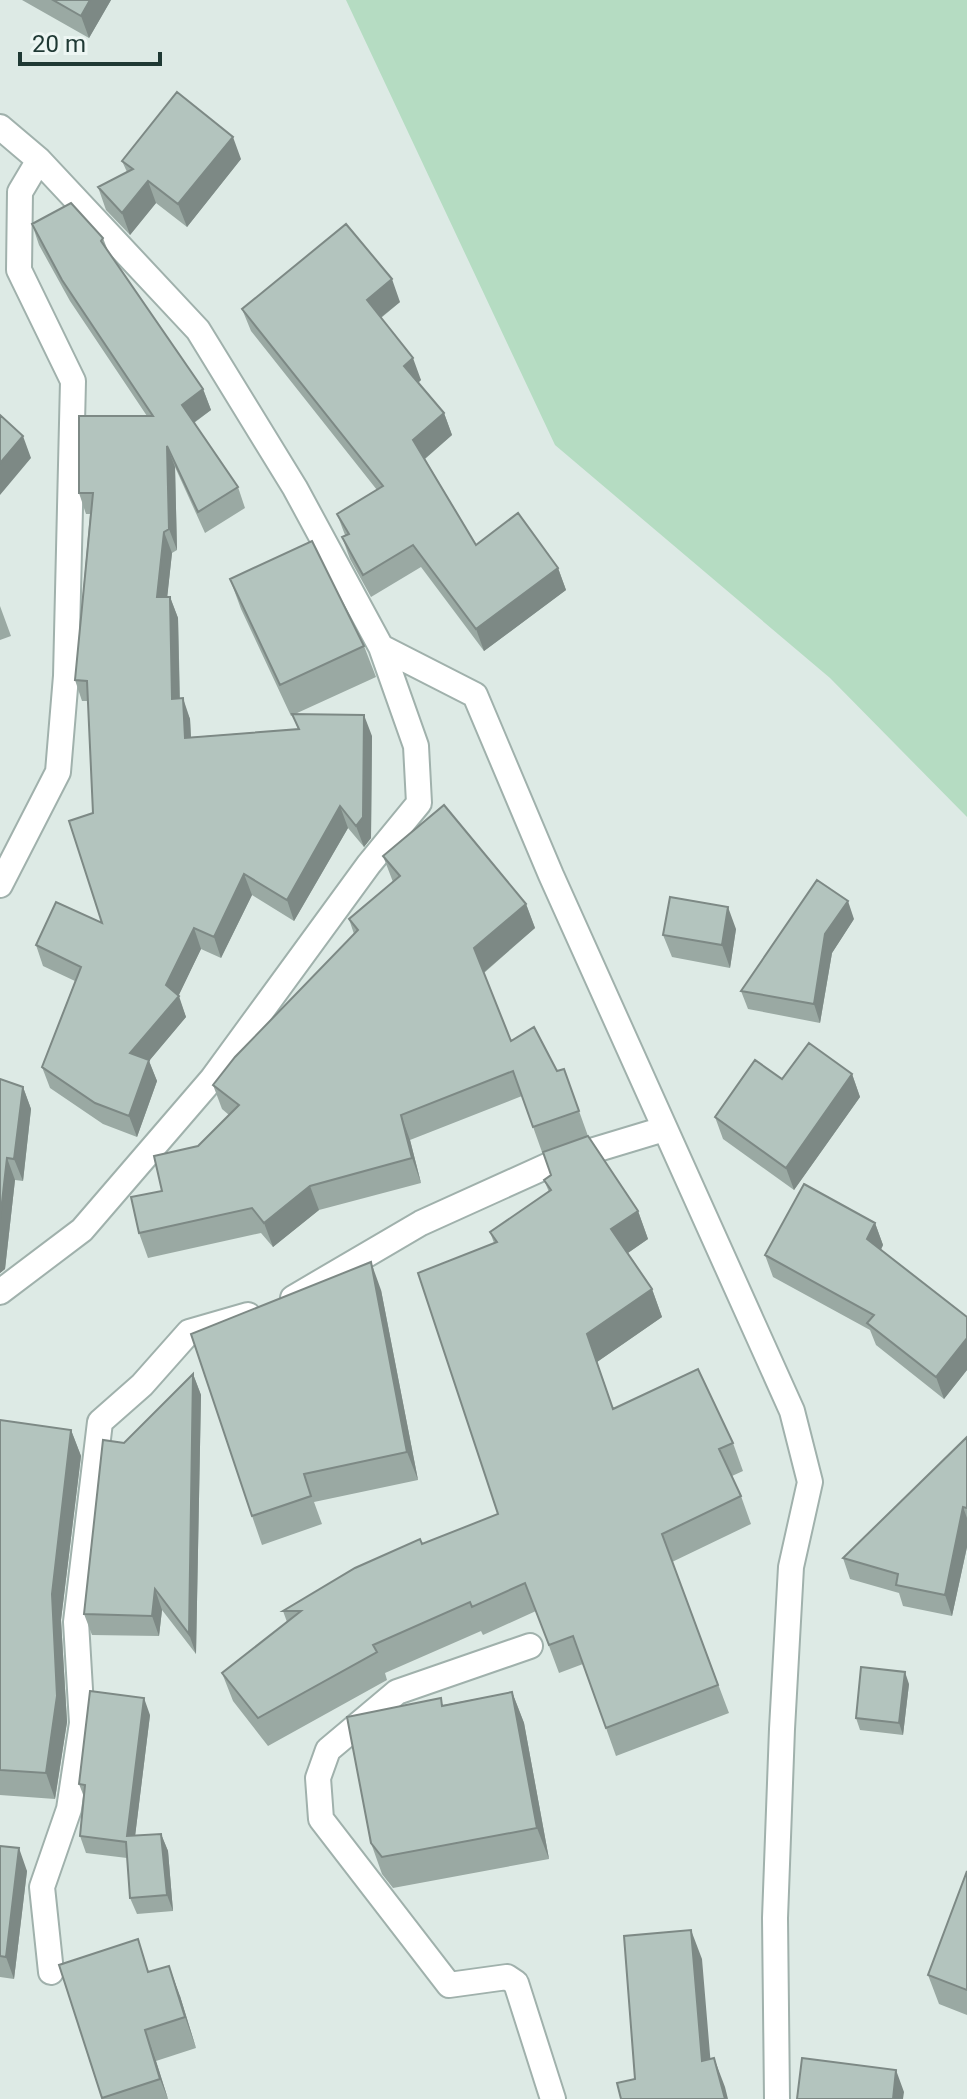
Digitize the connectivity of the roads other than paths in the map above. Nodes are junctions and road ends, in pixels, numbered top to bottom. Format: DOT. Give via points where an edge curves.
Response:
graph roads {
  1 [pos="0,127"];
  2 [pos="39,160"];
  3 [pos="381,647"];
  4 [pos="0,885"];
  5 [pos="664,1129"];
  6 [pos="0,1292"];
  7 [pos="530,1646"];
  8 [pos="51,1972"];
  9 [pos="553,2099"];
  10 [pos="777,2099"];
  1 -- 2 [label="street"];
  2 -- 3 [label="street" via="198,330 295,488"];
  2 -- 4 [label="street" via="20,192 19,270 73,381 66,676 58,772"];
  3 -- 5 [label="street" via="475,695"];
  3 -- 6 [label="street" via="416,746 419,803 202,1091 82,1230"];
  5 -- 8 [label="street" via="558,1161 421,1223 280,1305 189,1332 100,1422 76,1622 82,1723 69,1809 42,1887"];
  5 -- 10 [label="street" via="792,1411 810,1482 791,1567 782,1729 775,1918"];
  7 -- 9 [label="street" via="397,1692 328,1750 318,1778 321,1819 449,1985 507,1977 516,1983"];
}
